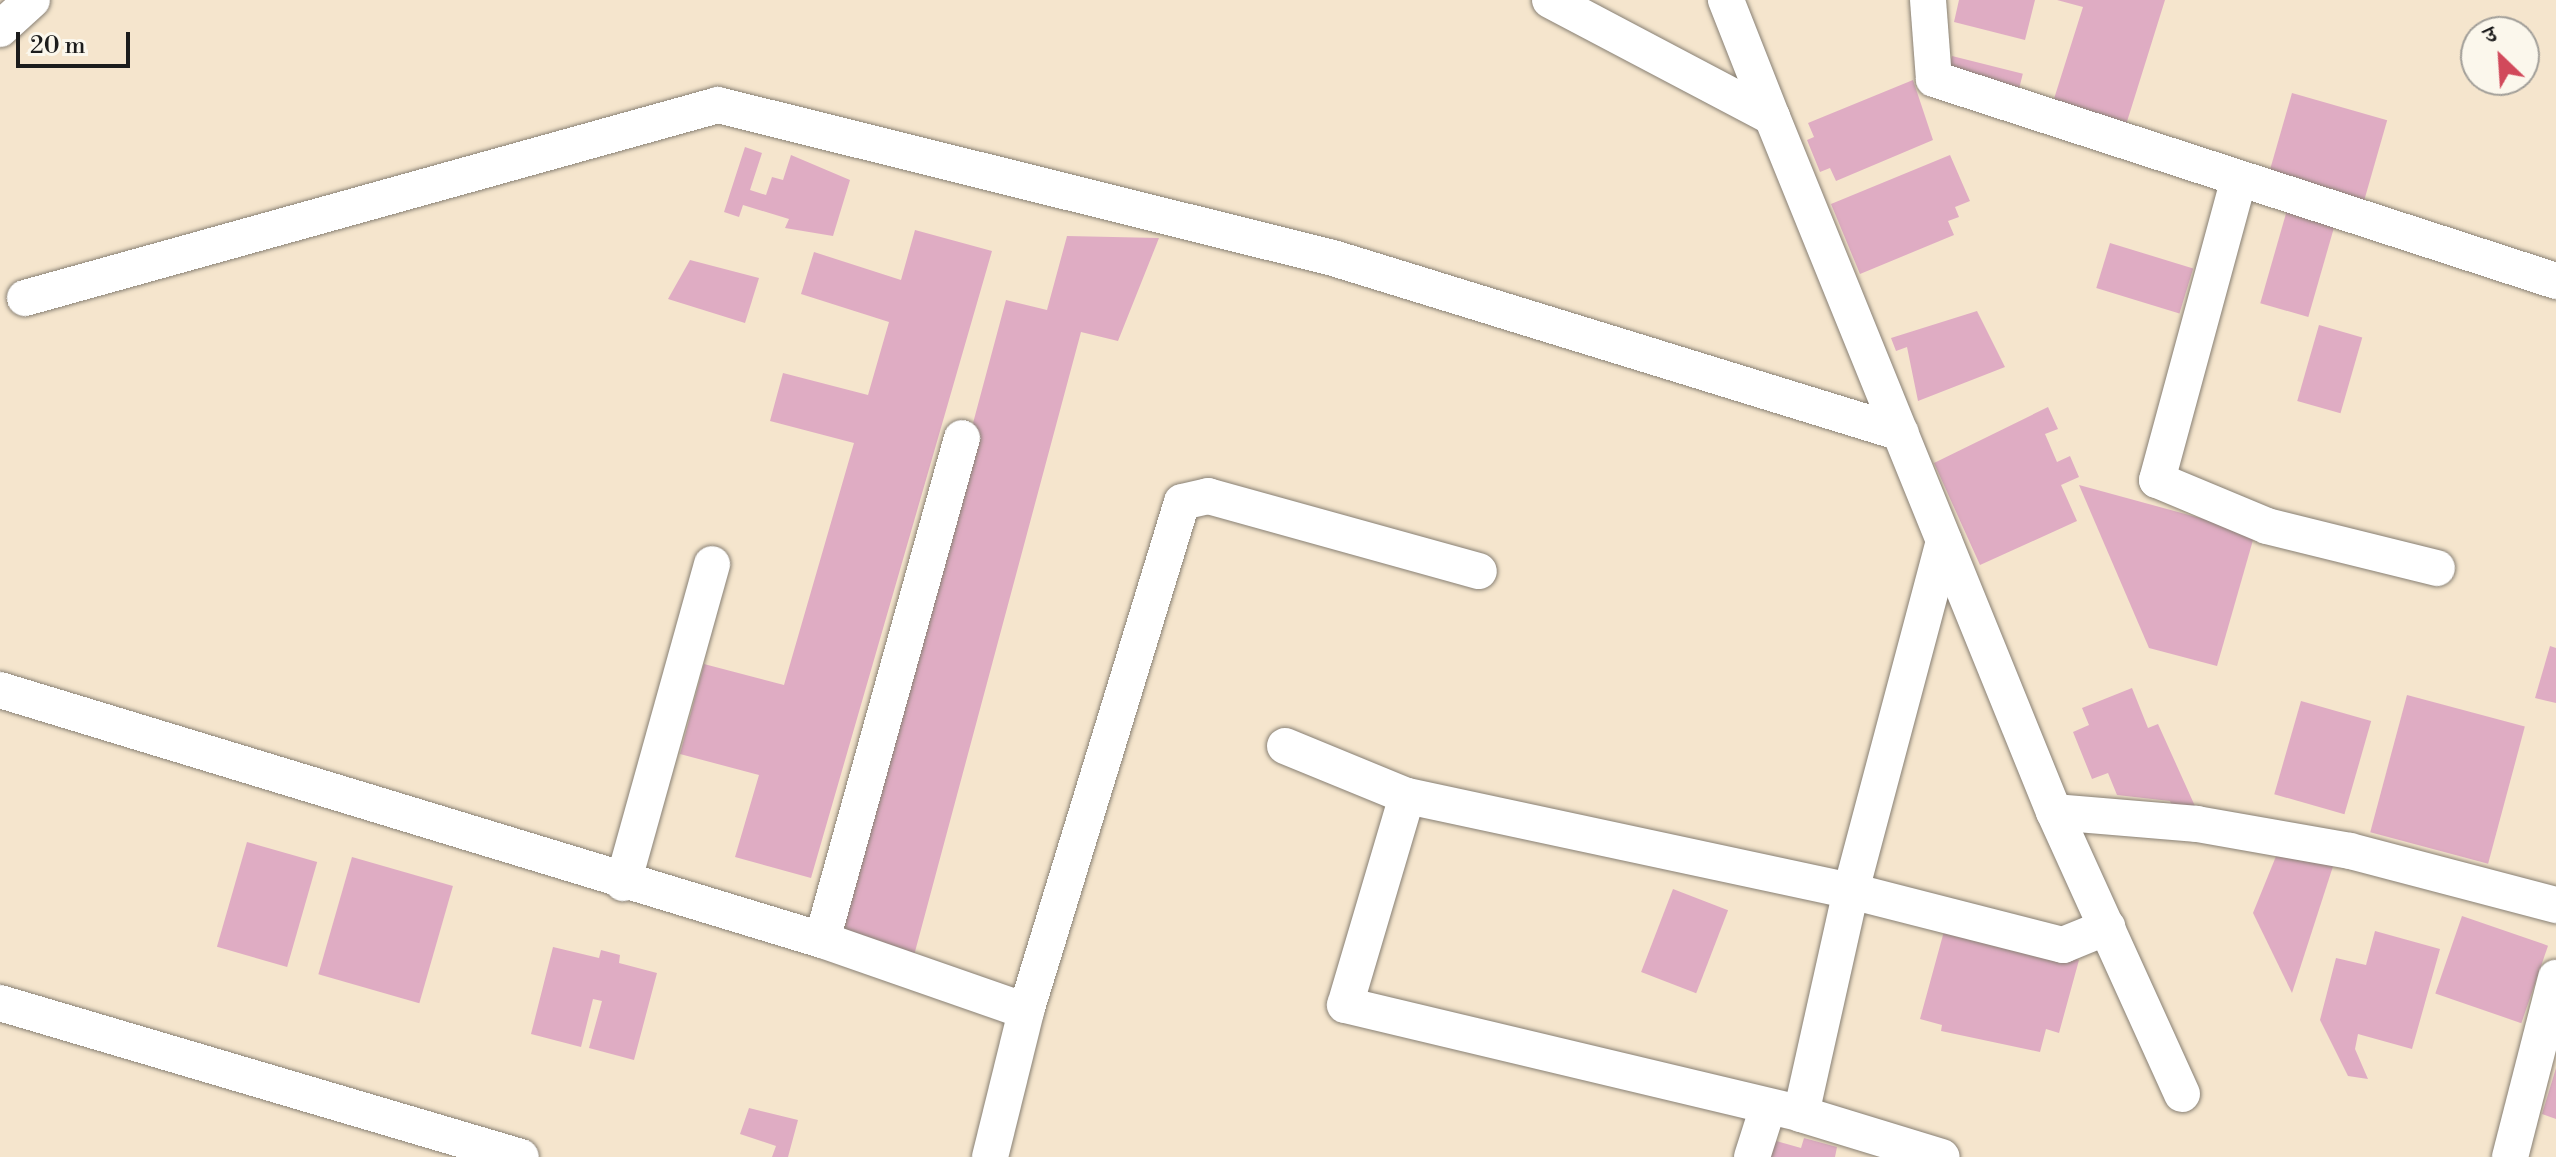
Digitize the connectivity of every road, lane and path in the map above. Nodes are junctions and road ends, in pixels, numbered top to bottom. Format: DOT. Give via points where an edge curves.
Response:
graph roads {
  1 [pos="32,0"];
  2 [pos="1550,0"];
  3 [pos="1726,0"];
  4 [pos="1928,0"];
  5 [pos="0,29"];
  6 [pos="1772,117"];
  7 [pos="2238,182"];
  8 [pos="2556,281"];
  9 [pos="25,298"];
  10 [pos="1901,433"];
  11 [pos="962,438"];
  12 [pos="1944,541"];
  13 [pos="712,564"];
  14 [pos="2437,568"];
  15 [pos="1479,571"];
  16 [pos="0,690"];
  17 [pos="1285,746"];
  18 [pos="1407,796"];
  19 [pos="2054,812"];
  20 [pos="623,883"];
  21 [pos="1851,891"];
  22 [pos="2556,905"];
  23 [pos="2107,927"];
  24 [pos="822,940"];
  25 [pos="2556,978"];
  26 [pos="0,1003"];
  27 [pos="1026,1011"];
  28 [pos="2182,1094"];
  29 [pos="1784,1110"];
  30 [pos="521,1157"];
  31 [pos="990,1157"];
  32 [pos="1752,1157"];
  33 [pos="1942,1157"];
  34 [pos="2510,1157"];
  1 -- 5 [label="street"];
  2 -- 6 [label="street"];
  3 -- 6 [label="street"];
  4 -- 7 [label="street" via="1934,79"];
  6 -- 10 [label="street"];
  7 -- 8 [label="street" via="2380,220"];
  7 -- 14 [label="street" via="2157,480 2267,526"];
  9 -- 10 [label="street" via="718,105 1333,258"];
  10 -- 12 [label="street"];
  11 -- 24 [label="street"];
  12 -- 19 [label="street"];
  12 -- 21 [label="street"];
  13 -- 20 [label="street"];
  15 -- 27 [label="street" via="1208,496 1182,502"];
  16 -- 20 [label="street"];
  17 -- 18 [label="street"];
  18 -- 21 [label="street"];
  18 -- 29 [label="street" via="1345,1005"];
  19 -- 22 [label="street" via="2197,824 2350,851"];
  19 -- 23 [label="street"];
  20 -- 24 [label="street"];
  21 -- 23 [label="street" via="2063,945"];
  21 -- 29 [label="street"];
  23 -- 28 [label="street"];
  24 -- 27 [label="street"];
  25 -- 34 [label="street"];
  26 -- 30 [label="street"];
  27 -- 31 [label="street"];
  29 -- 32 [label="street"];
  29 -- 33 [label="street"];
}
